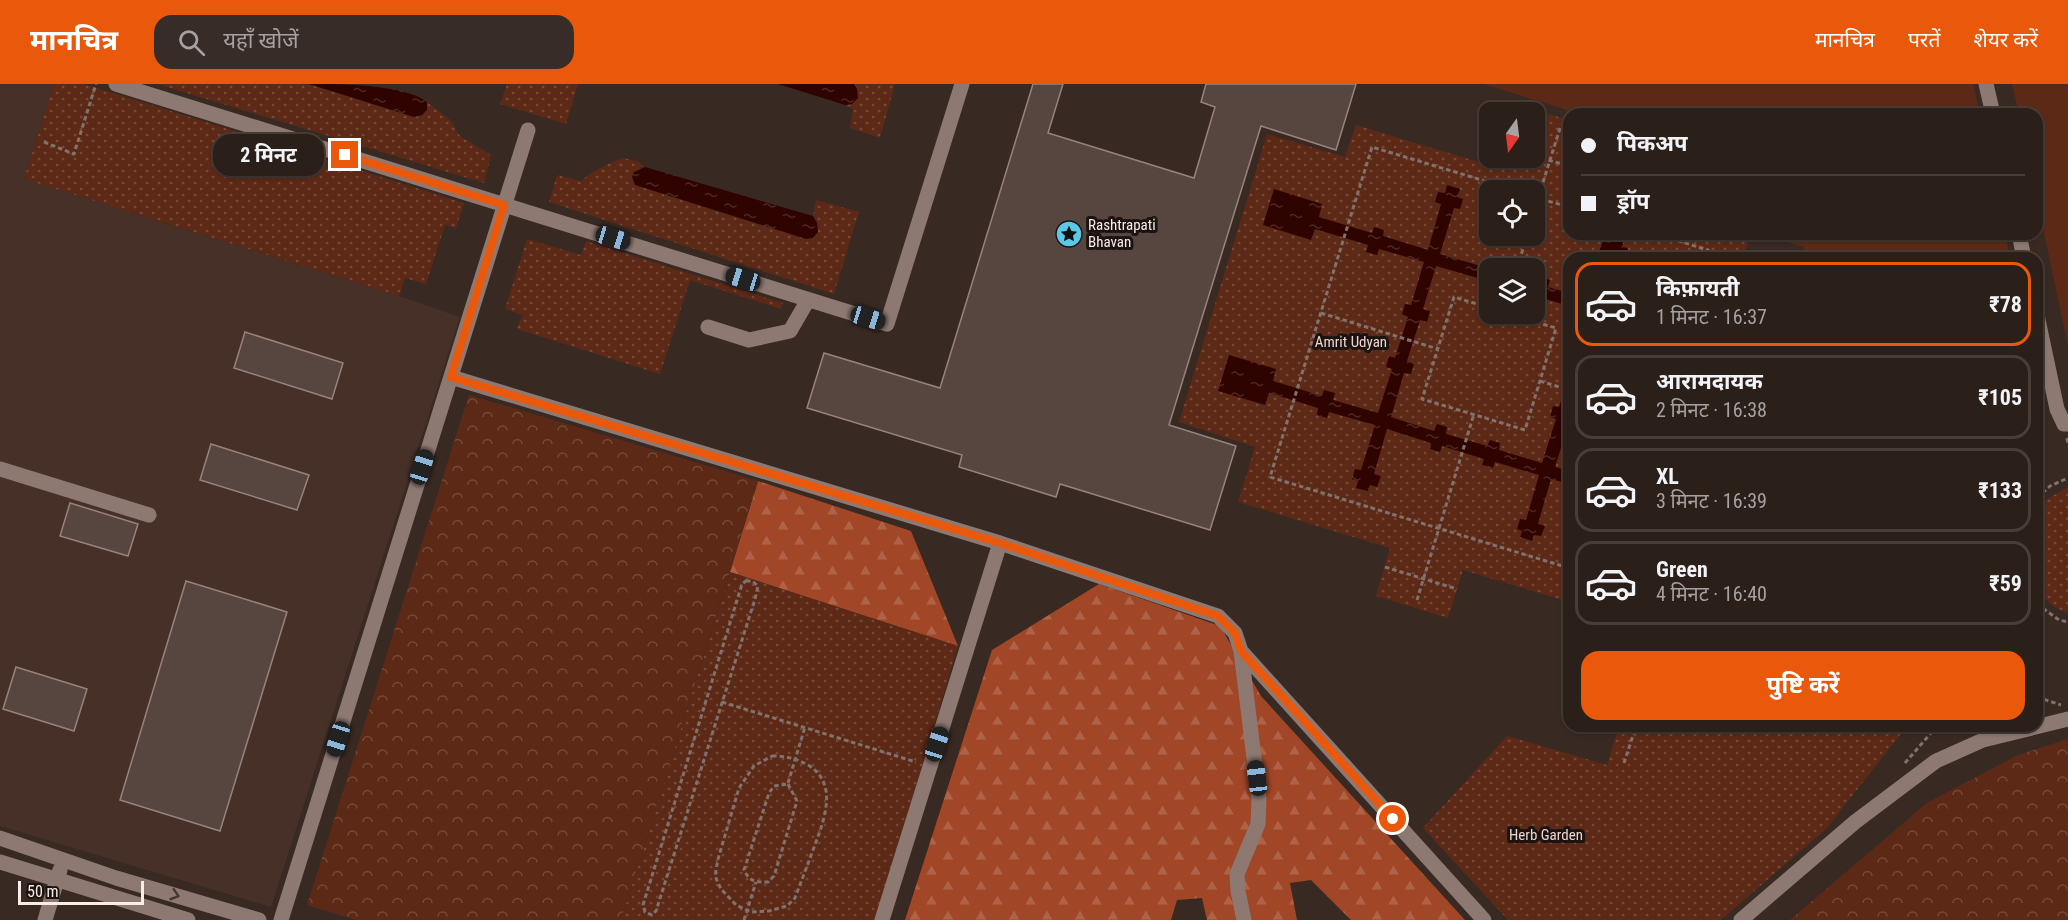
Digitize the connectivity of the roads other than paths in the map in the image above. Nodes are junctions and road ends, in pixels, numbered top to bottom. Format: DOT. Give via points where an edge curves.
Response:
graph roads {
  1 [pos="116,84"];
  2 [pos="962,84"];
  3 [pos="1986,84"];
  4 [pos="1992,108"];
  5 [pos="528,130"];
  6 [pos="504,205"];
  7 [pos="808,300"];
  8 [pos="708,327"];
  9 [pos="2043,343"];
  10 [pos="451,377"];
  11 [pos="2068,424"];
  12 [pos="0,469"];
  13 [pos="149,515"];
  14 [pos="1000,543"];
  15 [pos="1241,651"];
  16 [pos="2067,712"];
  17 [pos="2043,720"];
  18 [pos="2007,732"];
  19 [pos="0,838"];
  20 [pos="63,858"];
  21 [pos="0,862"];
  22 [pos="57,880"];
  23 [pos="45,920"];
  24 [pos="188,920"];
  25 [pos="260,920"];
  26 [pos="281,920"];
  27 [pos="882,920"];
  28 [pos="1244,920"];
  29 [pos="1484,920"];
  30 [pos="1741,920"];
  1 -- 6 [label="street"];
  2 -- 7 [label="street" via="887,324"];
  3 -- 4 [label="street"];
  5 -- 6 [label="street"];
  6 -- 7 [label="street"];
  6 -- 10 [label="street"];
  7 -- 8 [label="street" via="790,331 749,340"];
  9 -- 11 [label="street" via="2057,409 2064,424"];
  10 -- 14 [label="street"];
  10 -- 26 [label="street"];
  12 -- 13 [label="street"];
  14 -- 15 [label="street" via="1218,616 1235,633"];
  14 -- 27 [label="street"];
  15 -- 28 [label="street" via="1259,799 1258,824 1238,874"];
  15 -- 29 [label="street"];
  16 -- 17 [label="street"];
  18 -- 30 [label="street" via="1936,761 1854,822"];
  19 -- 20 [label="street"];
  20 -- 22 [label="street"];
  20 -- 25 [label="street, one-way" via="116,878"];
  21 -- 22 [label="street"];
  22 -- 23 [label="street"];
  22 -- 24 [label="street"];
}
